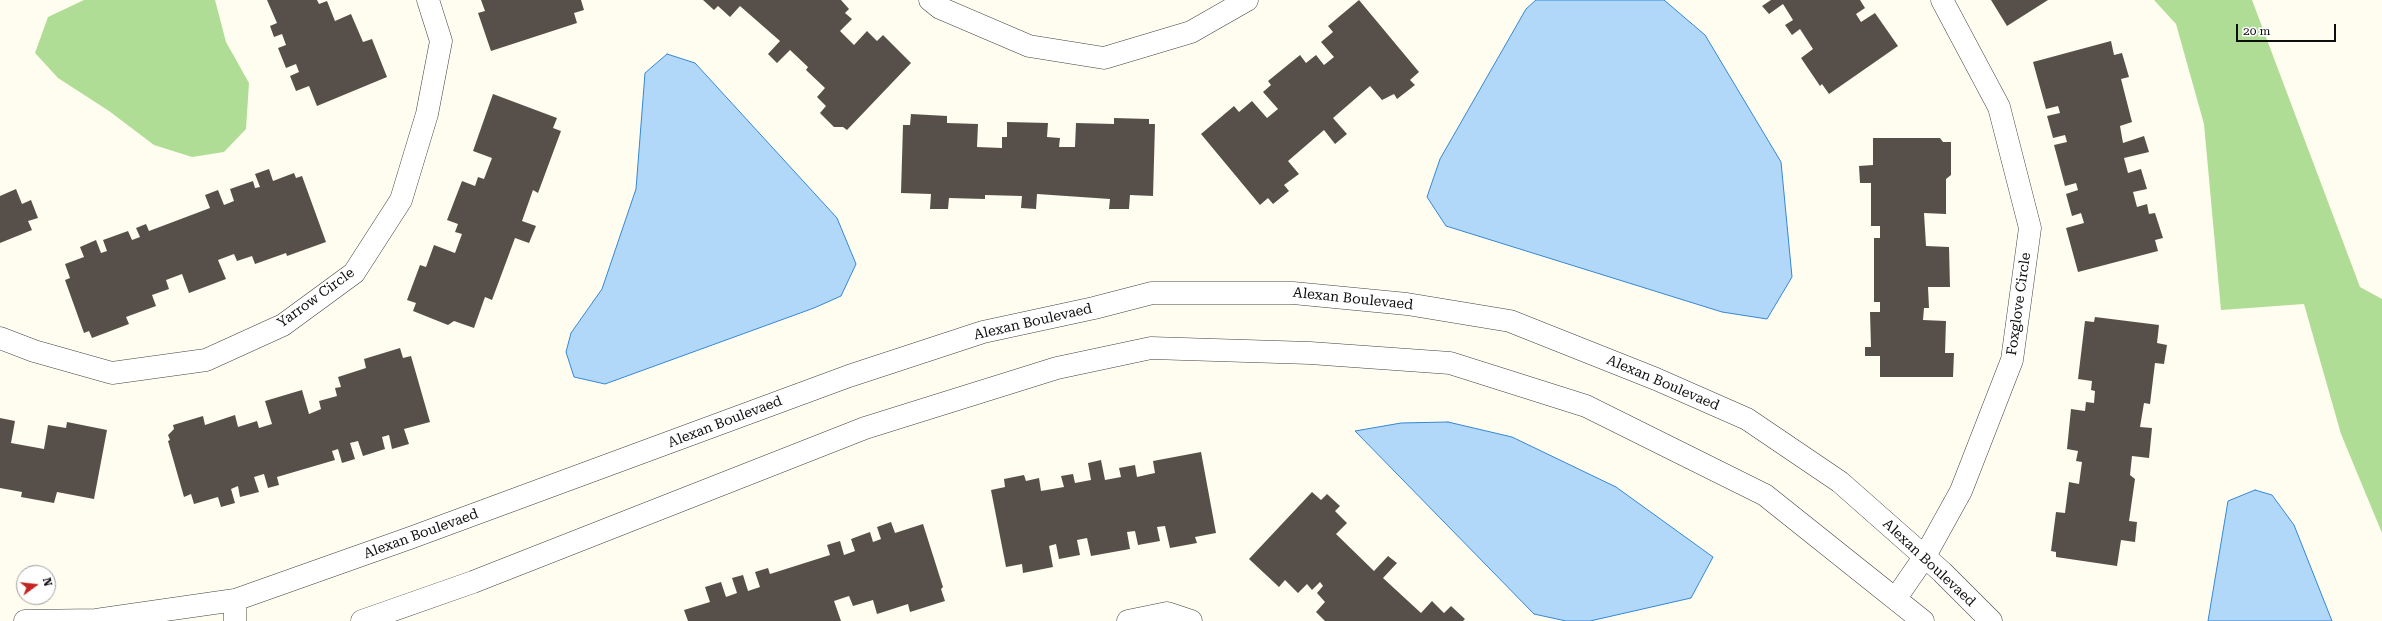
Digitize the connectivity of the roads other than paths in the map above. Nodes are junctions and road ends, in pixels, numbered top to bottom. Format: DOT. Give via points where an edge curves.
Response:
graph roads {
  1 [pos="428,0"];
  2 [pos="930,0"];
  3 [pos="1247,0"];
  4 [pos="1942,0"];
  5 [pos="0,338"];
  6 [pos="1925,556"];
  7 [pos="1896,598"];
  8 [pos="235,611"];
  9 [pos="25,621"];
  10 [pos="362,621"];
  11 [pos="1128,621"];
  12 [pos="1191,621"];
  13 [pos="1923,621"];
  14 [pos="1991,621"];
  1 -- 5 [label="street, Yarrow Circle" via="440,41 427,114 401,200 354,273 283,325 206,360 112,373 34,351"];
  2 -- 3 [label="street" via="940,8 1029,46 1104,58 1191,32"];
  4 -- 6 [label="street, Foxglove Circle" via="1999,107 2030,228 2012,360 1960,491"];
  6 -- 7 [label="street, Foxglove Circle"];
  6 -- 8 [label="street, Alexan Boulevaed" via="1840,482 1747,419 1656,379 1510,321 1407,304 1293,293 1152,293 984,332 849,376 410,538"];
  6 -- 14 [label="street, Alexan Boulevaed"];
  7 -- 10 [label="street" via="1765,495 1586,406 1450,362 1310,353 1151,348 1057,368 865,428 473,582"];
  7 -- 13 [label="street"];
  8 -- 9 [label="street, Alexan Boulevaed" via="96,620"];
  11 -- 12 [label="street" via="1167,613"];
}
